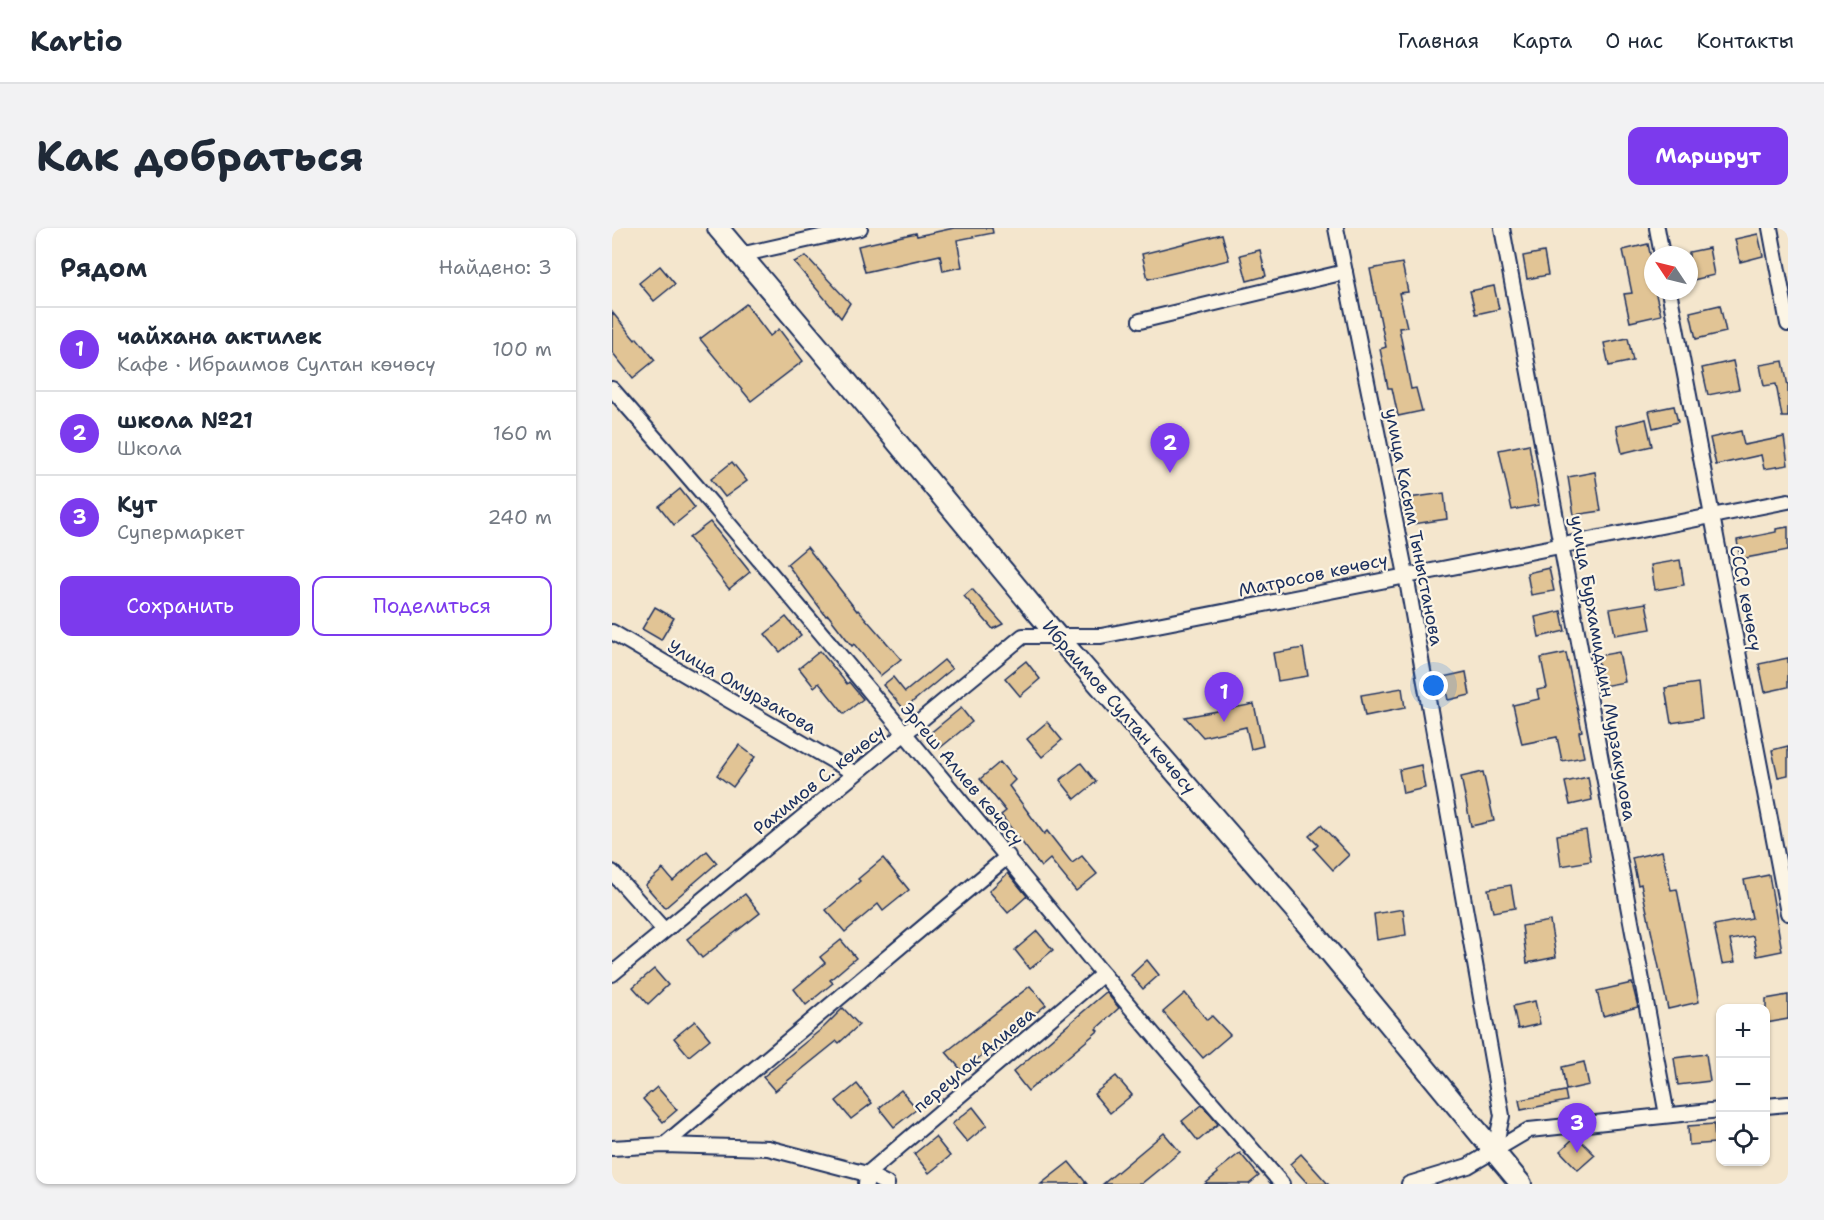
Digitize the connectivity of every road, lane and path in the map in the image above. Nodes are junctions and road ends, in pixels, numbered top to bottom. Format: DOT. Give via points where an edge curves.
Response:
graph roads {
  1 [pos="718,228"];
  2 [pos="860,228"];
  3 [pos="1336,228"];
  4 [pos="1502,228"];
  5 [pos="1657,228"];
  6 [pos="1770,228"];
  7 [pos="1660,246"];
  8 [pos="740,255"];
  9 [pos="1345,272"];
  10 [pos="1671,300"];
  11 [pos="1140,321"];
  12 [pos="1788,324"];
  13 [pos="612,389"];
  14 [pos="1788,501"];
  15 [pos="1713,517"];
  16 [pos="1562,546"];
  17 [pos="1406,575"];
  18 [pos="612,632"];
  19 [pos="1057,636"];
  20 [pos="905,733"];
  21 [pos="854,773"];
  22 [pos="1008,856"];
  23 [pos="612,872"];
  24 [pos="1788,913"];
  25 [pos="664,930"];
  26 [pos="612,974"];
  27 [pos="1103,974"];
  28 [pos="1788,1104"];
  29 [pos="1770,1106"];
  30 [pos="1716,1110"];
  31 [pos="1666,1115"];
  32 [pos="664,1145"];
  33 [pos="612,1148"];
  34 [pos="1494,1152"];
  35 [pos="867,1179"];
  36 [pos="1439,1180"];
  37 [pos="887,1184"];
  38 [pos="1282,1184"];
  39 [pos="1409,1184"];
  40 [pos="1521,1184"];
  1 -- 8 [label="main road, Ибраимов Султан көчөсү"];
  2 -- 8 [label="street"];
  3 -- 9 [label="street, улица Касым Тыныстанова"];
  4 -- 16 [label="street, улица Бурхамиддин Мурзакулова"];
  5 -- 7 [label="street"];
  6 -- 12 [label="street"];
  8 -- 19 [label="main road, Ибраимов Султан көчөсү"];
  9 -- 11 [label="street"];
  9 -- 17 [label="street, улица Касым Тыныстанова"];
  10 -- 15 [label="street, СССР көчөсү"];
  13 -- 20 [label="street, Эргеш Алиев көчөсү"];
  14 -- 15 [label="street, Матросов көчөсү"];
  15 -- 16 [label="street, Матросов көчөсү"];
  15 -- 24 [label="street, СССР көчөсү"];
  16 -- 17 [label="street, Матросов көчөсү"];
  16 -- 31 [label="street, улица Бурхамиддин Мурзакулова"];
  17 -- 19 [label="street, Матросов көчөсү" via="1101,636"];
  17 -- 34 [label="street, улица Касым Тыныстанова" via="1502,1116"];
  18 -- 21 [label="street, Улица Омурзакова"];
  19 -- 20 [label="street, Рахимов С. көчөсү" via="1023,636"];
  19 -- 34 [label="main road, Ибраимов Султан көчөсү" via="1294,910"];
  20 -- 21 [label="street, Рахимов С. көчөсү"];
  20 -- 22 [label="street, Эргеш Алиев көчөсү"];
  21 -- 25 [label="street, Рахимов С. көчөсү"];
  22 -- 27 [label="street, Эргеш Алиев көчөсү"];
  22 -- 32 [label="street"];
  23 -- 25 [label="street"];
  25 -- 26 [label="street, Рахимов С. көчөсү"];
  27 -- 35 [label="street, переулок Алиева"];
  27 -- 38 [label="street, Эргеш Алиев көчөсү"];
  28 -- 29 [label="street"];
  30 -- 31 [label="street"];
  31 -- 34 [label="street" via="1529,1130"];
  32 -- 33 [label="street"];
  32 -- 35 [label="street" via="768,1148"];
  34 -- 36 [label="street"];
  34 -- 40 [label="main road, Ибраимов Султан көчөсү"];
  35 -- 37 [label="street"];
  36 -- 39 [label="street"];
}
